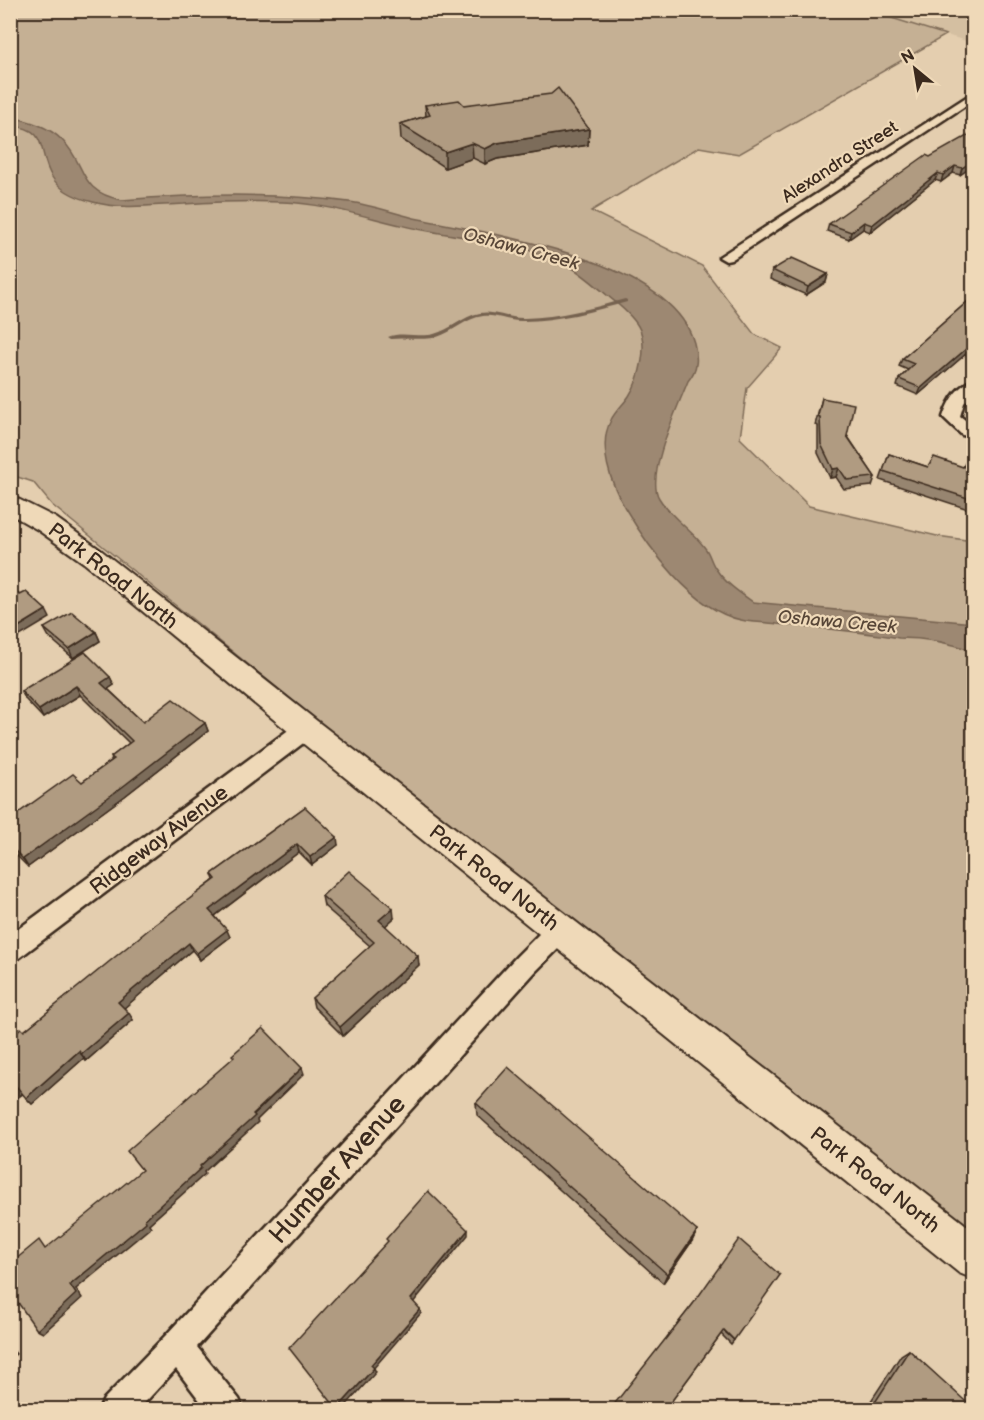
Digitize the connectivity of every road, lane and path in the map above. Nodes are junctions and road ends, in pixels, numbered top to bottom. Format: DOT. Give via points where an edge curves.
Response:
graph roads {
  1 [pos="974,96"];
  2 [pos="726,257"];
  3 [pos="974,385"];
  4 [pos="971,432"];
  5 [pos="10,503"];
  6 [pos="306,729"];
  7 [pos="560,930"];
  8 [pos="10,950"];
  9 [pos="974,1258"];
  10 [pos="177,1346"];
  11 [pos="116,1410"];
  12 [pos="228,1410"];
  1 -- 2 [label="street, Alexandra Street"];
  3 -- 4 [label="street" via="956,401 951,417"];
  5 -- 6 [label="main road, Park Road North" via="93,557"];
  6 -- 7 [label="main road, Park Road North"];
  6 -- 8 [label="street, Ridgeway Avenue"];
  7 -- 9 [label="main road, Park Road North"];
  7 -- 10 [label="street, Humber Avenue"];
  10 -- 11 [label="street, Humber Avenue"];
  10 -- 12 [label="street"];
}
